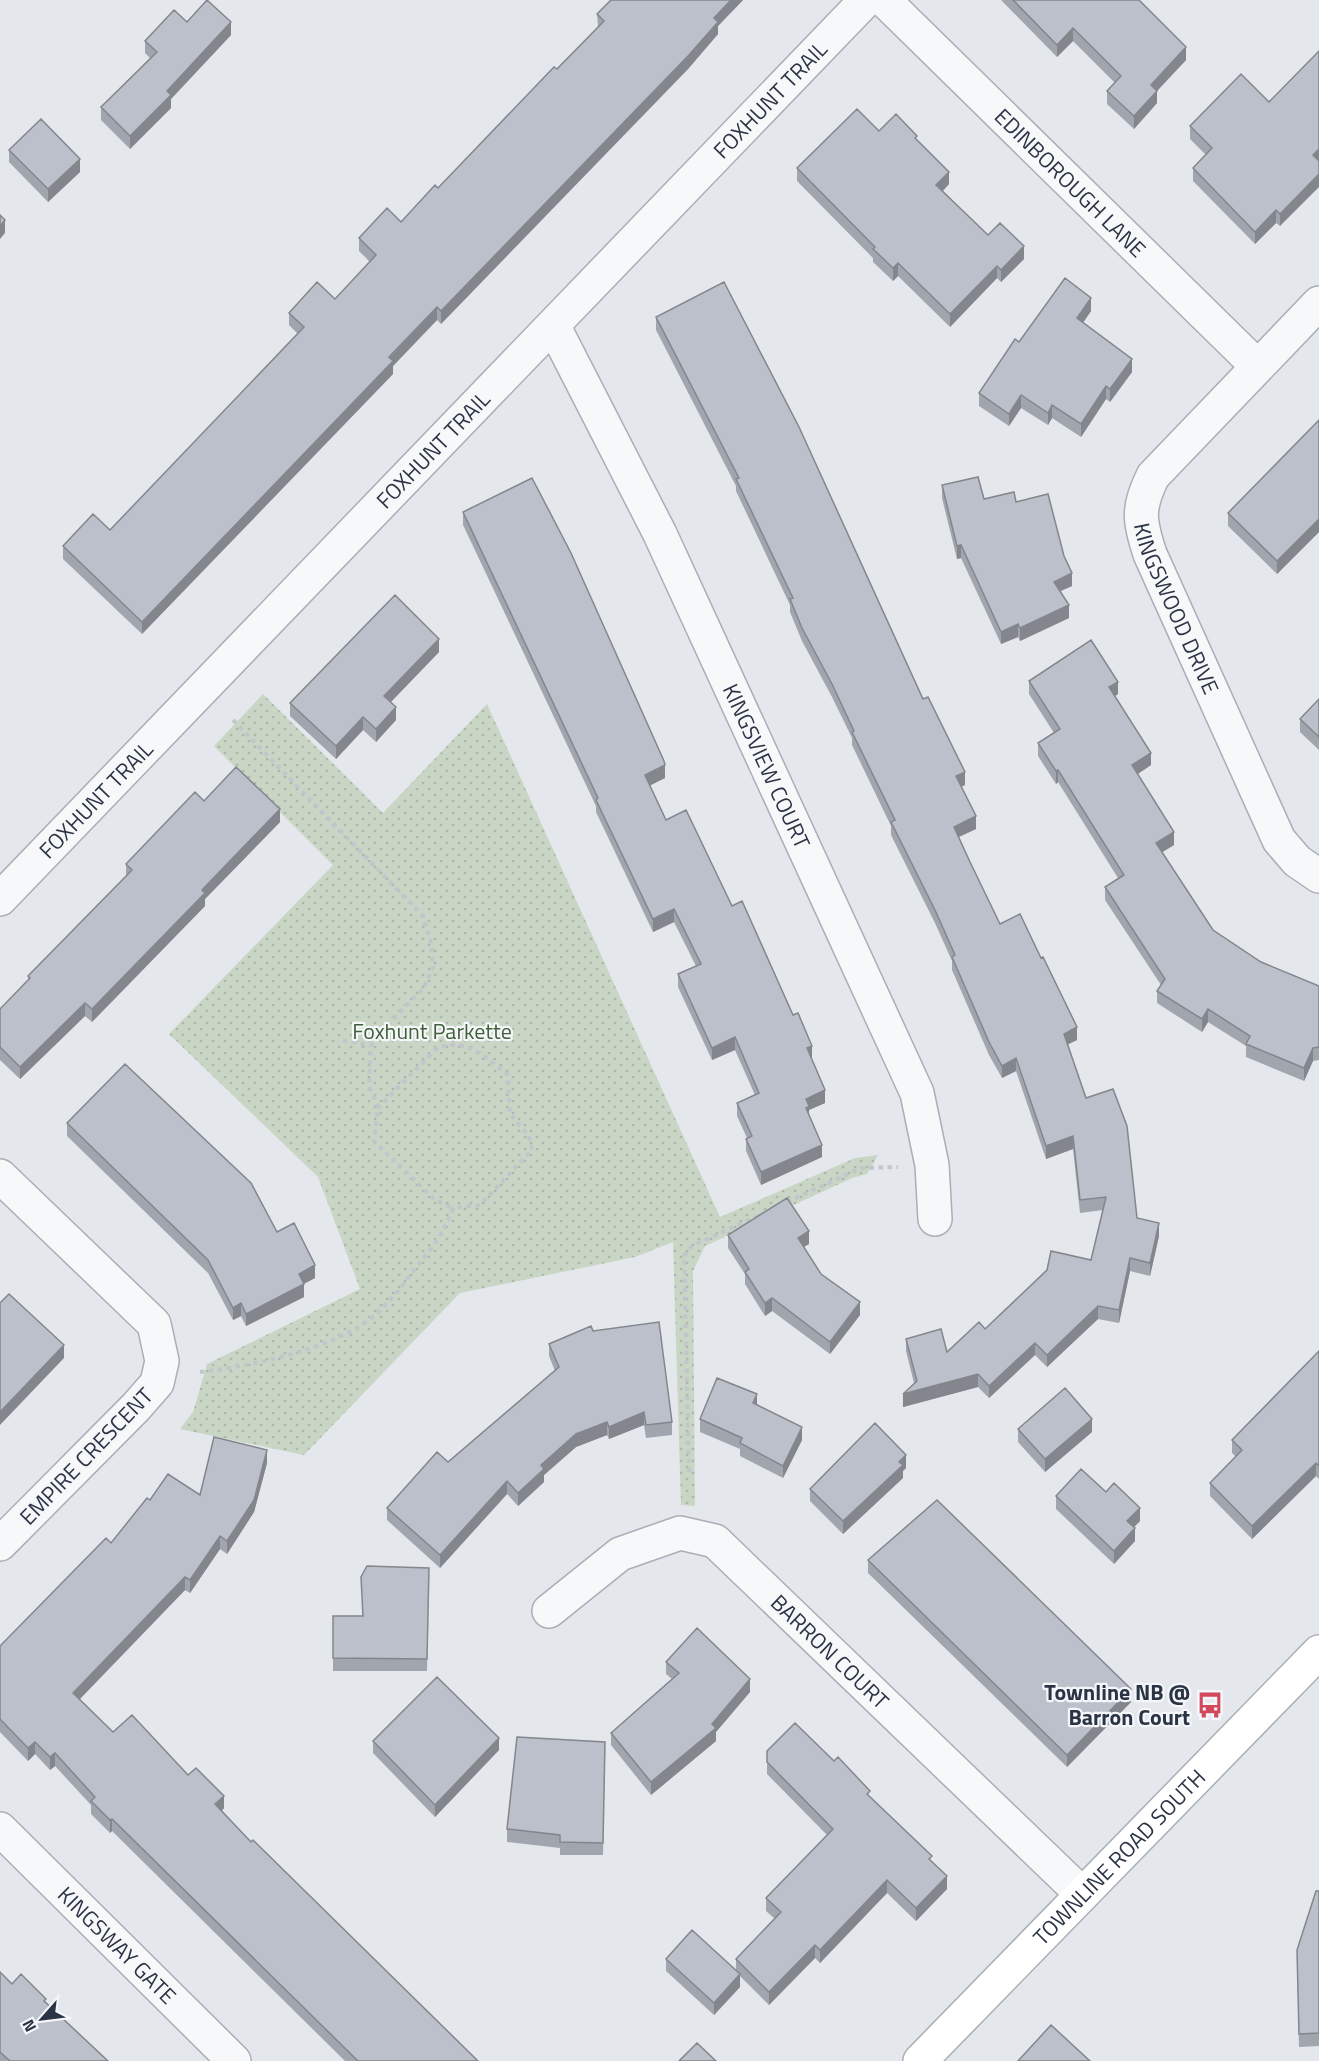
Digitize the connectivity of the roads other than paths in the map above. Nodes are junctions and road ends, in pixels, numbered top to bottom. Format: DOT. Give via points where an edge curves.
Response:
graph roads {
  1 [pos="866,0"];
  2 [pos="884,0"];
  3 [pos="1319,303"];
  4 [pos="554,327"];
  5 [pos="1257,366"];
  6 [pos="1319,876"];
  7 [pos="0,899"];
  8 [pos="0,1176"];
  9 [pos="935,1219"];
  10 [pos="0,1544"];
  11 [pos="549,1611"];
  12 [pos="1319,1652"];
  13 [pos="0,1829"];
  14 [pos="1082,1894"];
  15 [pos="234,2061"];
  16 [pos="920,2061"];
  1 -- 4 [label="street, FOXHUNT TRAIL"];
  2 -- 5 [label="street, EDINBOROUGH LANE"];
  3 -- 5 [label="street, KINGSWOOD DRIVE"];
  4 -- 7 [label="street, FOXHUNT TRAIL" via="200,688"];
  4 -- 9 [label="street, KINGSVIEW COURT" via="660,534 917,1093 932,1166"];
  5 -- 6 [label="street, KINGSWOOD DRIVE" via="1153,476 1143,497 1140,522 1150,554 1279,840 1297,861"];
  8 -- 10 [label="street, EMPIRE CRESCENT" via="154,1324 162,1361 157,1383 136,1407"];
  11 -- 14 [label="street, BARRON COURT" via="620,1554 680,1533 715,1541"];
  12 -- 14 [label="main road, TOWNLINE ROAD SOUTH"];
  13 -- 15 [label="street, KINGSWAY GATE"];
  14 -- 16 [label="main road, TOWNLINE ROAD SOUTH"];
}
